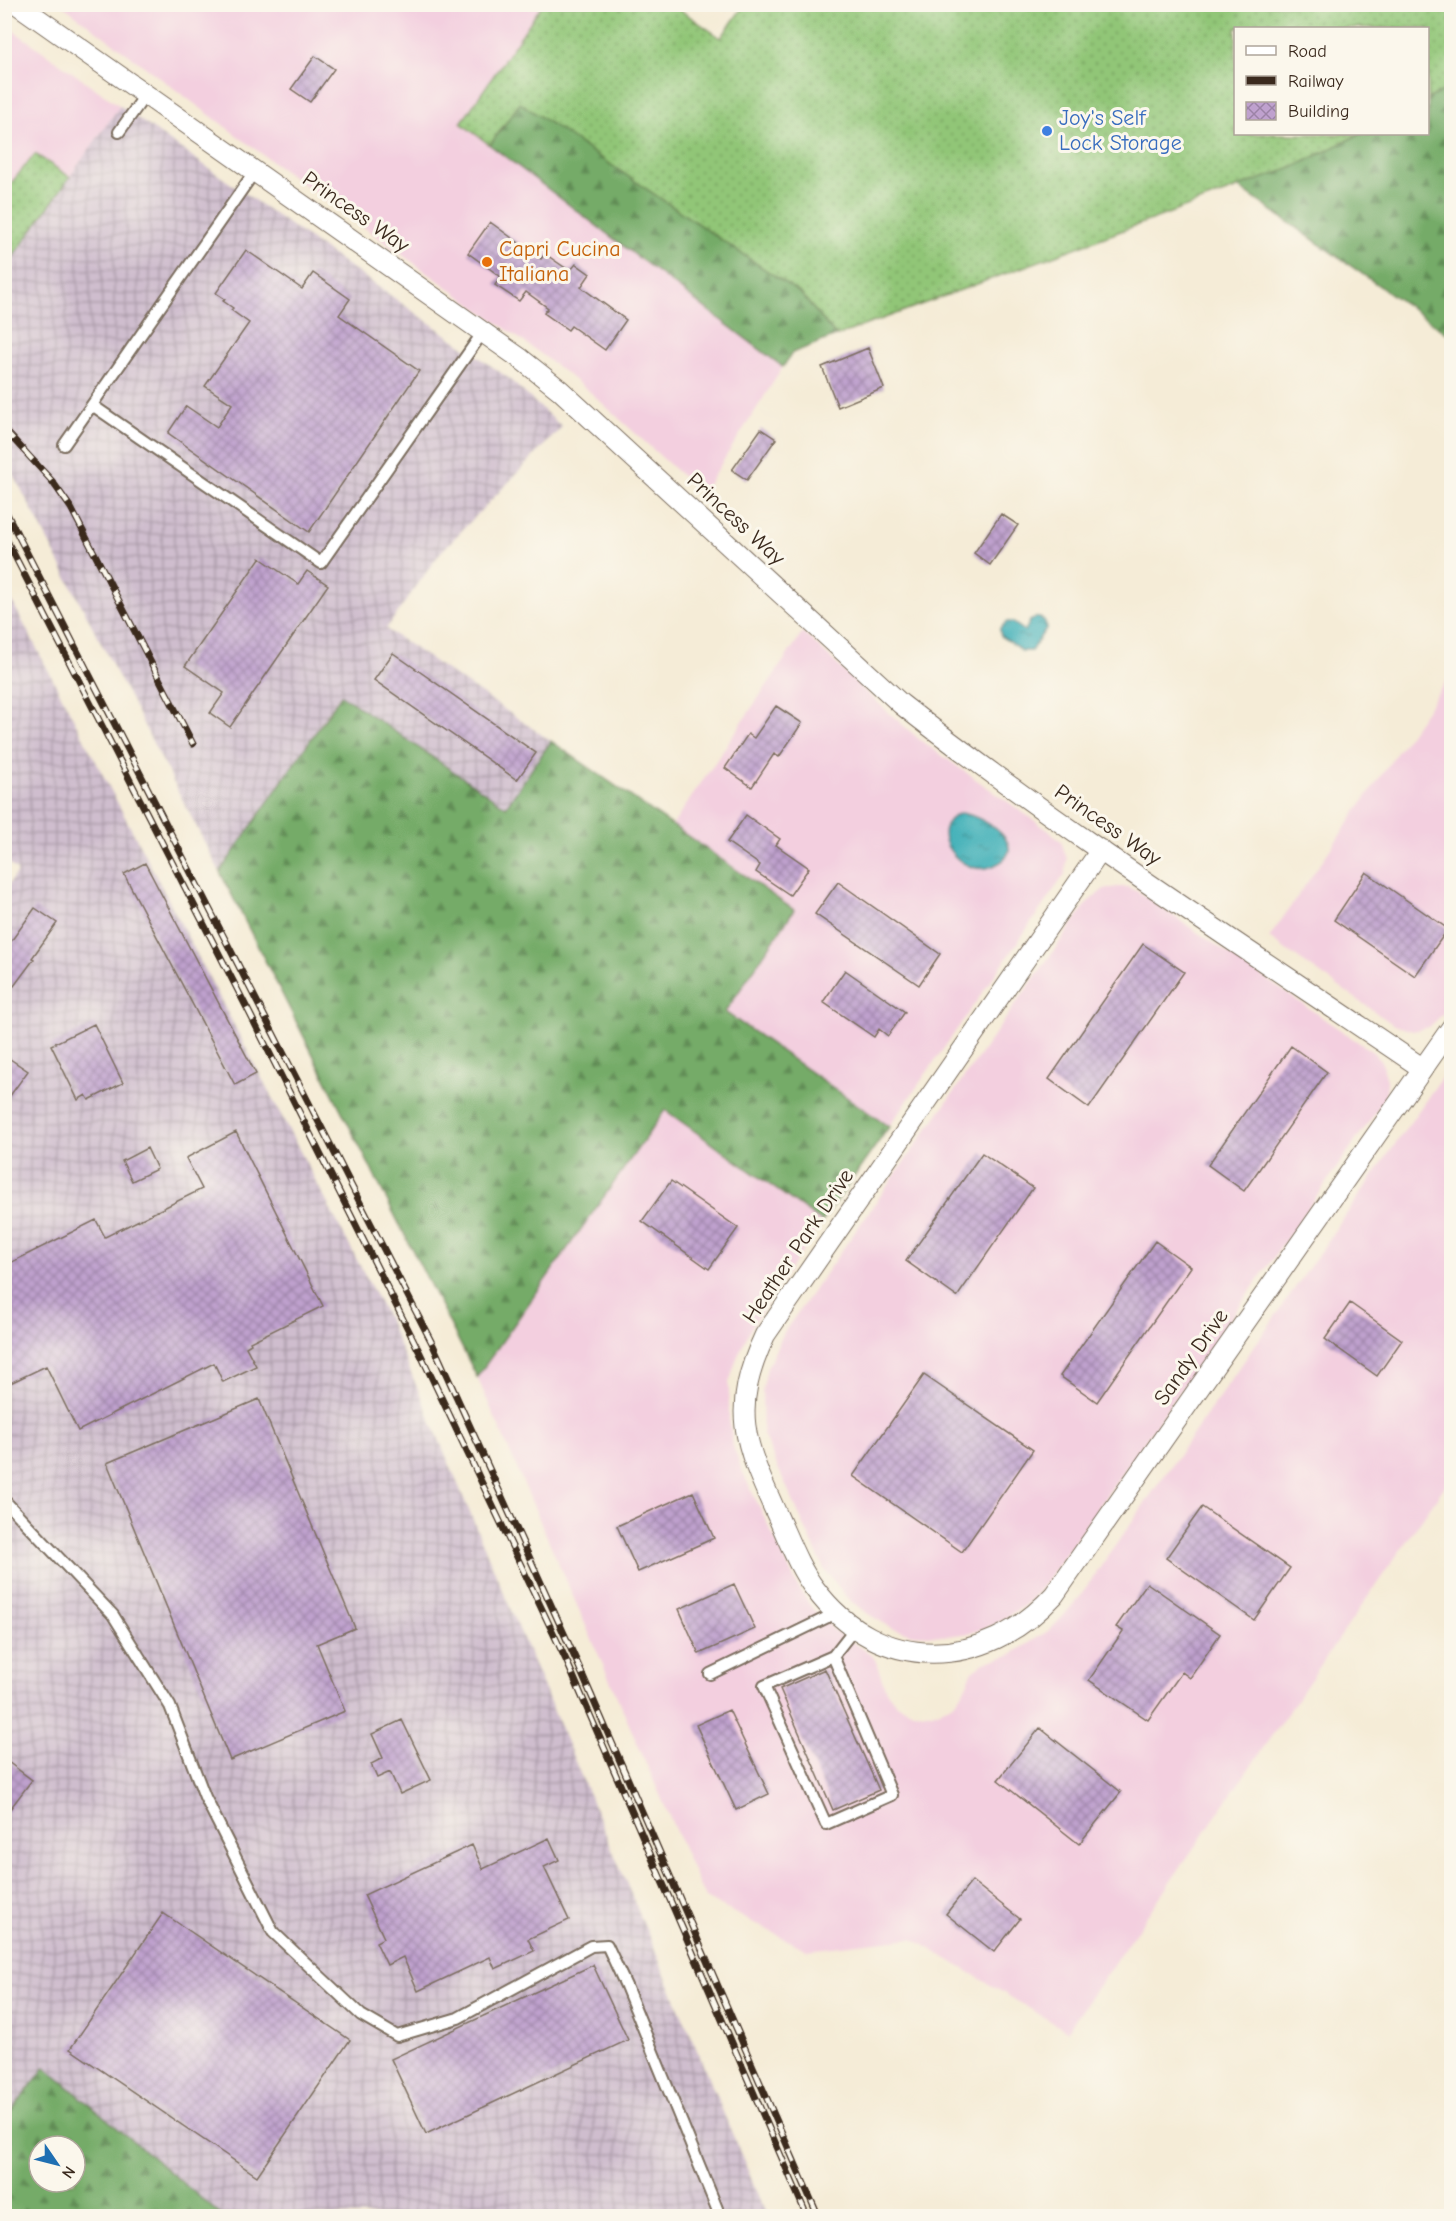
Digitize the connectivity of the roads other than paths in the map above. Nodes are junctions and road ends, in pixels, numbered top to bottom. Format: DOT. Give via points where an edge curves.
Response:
graph roads {
  1 [pos="17,4"];
  2 [pos="146,94"];
  3 [pos="119,132"];
  4 [pos="255,171"];
  5 [pos="483,332"];
  6 [pos="92,405"];
  7 [pos="64,445"];
  8 [pos="1101,850"];
  9 [pos="1452,1027"];
  10 [pos="1422,1068"];
  11 [pos="4,1500"];
  12 [pos="836,1613"];
  13 [pos="855,1628"];
  14 [pos="833,1656"];
  15 [pos="926,1662"];
  16 [pos="710,1674"];
  17 [pos="720,2217"];
  1 -- 2 [label="street, Princess Way"];
  2 -- 3 [label="lane"];
  2 -- 4 [label="street, Princess Way"];
  4 -- 5 [label="street, Princess Way"];
  4 -- 6 [label="lane"];
  5 -- 6 [label="lane" via="321,563"];
  5 -- 8 [label="street, Princess Way" via="560,390 901,704"];
  6 -- 7 [label="lane"];
  8 -- 10 [label="street, Princess Way"];
  8 -- 12 [label="street, Heather Park Drive" via="765,1335 753,1360 744,1408 744,1430 752,1460 814,1589"];
  9 -- 10 [label="street, Sandy Drive"];
  10 -- 15 [label="street, Sandy Drive" via="1054,1595 1037,1614 1004,1636"];
  11 -- 17 [label="lane" via="113,1615 170,1706 205,1797 273,1932 361,2015 398,2036 458,2018 591,1946 607,1945"];
  12 -- 13 [label="street, Heather Park Drive"];
  12 -- 16 [label="lane"];
  13 -- 14 [label="lane"];
  13 -- 15 [label="street, Heather Park Drive"];
  14 -- 14 [label="lane" via="892,1795 826,1824 764,1686"];
}
